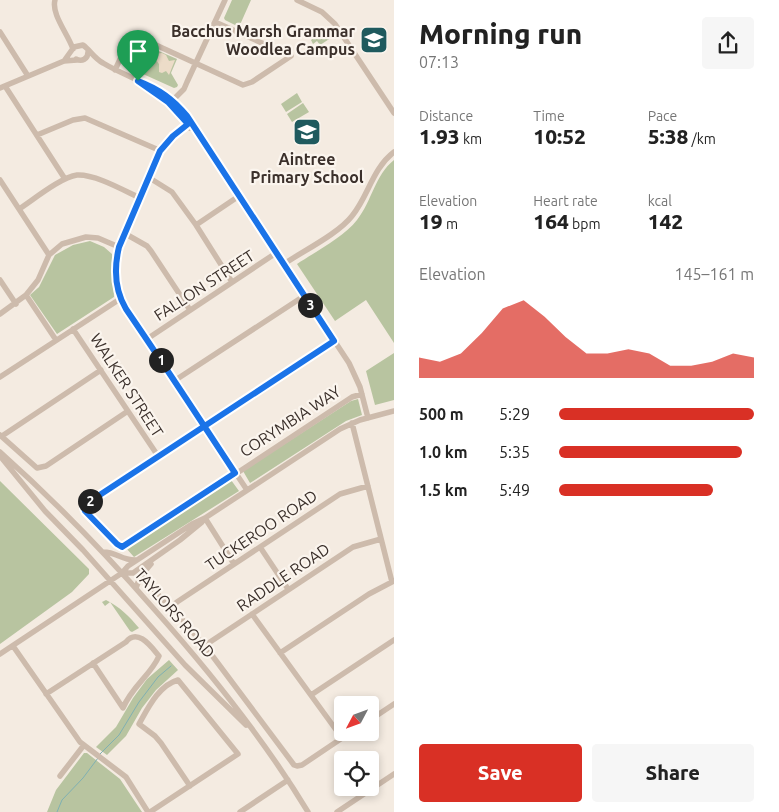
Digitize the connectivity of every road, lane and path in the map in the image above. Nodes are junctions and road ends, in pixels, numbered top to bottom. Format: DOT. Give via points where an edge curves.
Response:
graph roads {
  1 [pos="55,0"];
  2 [pos="225,0"];
  3 [pos="296,0"];
  4 [pos="215,22"];
  5 [pos="66,31"];
  6 [pos="0,32"];
  7 [pos="79,44"];
  8 [pos="72,50"];
  9 [pos="88,52"];
  10 [pos="85,59"];
  11 [pos="64,60"];
  12 [pos="78,60"];
  13 [pos="97,60"];
  14 [pos="196,63"];
  15 [pos="115,70"];
  16 [pos="28,76"];
  17 [pos="2,87"];
  18 [pos="172,102"];
  19 [pos="394,113"];
  20 [pos="190,123"];
  21 [pos="37,136"];
  22 [pos="160,151"];
  23 [pos="394,152"];
  24 [pos="65,178"];
  25 [pos="148,178"];
  26 [pos="0,180"];
  27 [pos="239,196"];
  28 [pos="140,198"];
  29 [pos="19,209"];
  30 [pos="196,225"];
  31 [pos="124,232"];
  32 [pos="119,247"];
  33 [pos="276,253"];
  34 [pos="49,254"];
  35 [pos="284,264"];
  36 [pos="0,280"];
  37 [pos="232,282"];
  38 [pos="26,295"];
  39 [pos="304,296"];
  40 [pos="120,299"];
  41 [pos="16,304"];
  42 [pos="190,310"];
  43 [pos="0,314"];
  44 [pos="73,329"];
  45 [pos="147,339"];
  46 [pos="56,340"];
  47 [pos="334,341"];
  48 [pos="101,370"];
  49 [pos="0,377"];
  50 [pos="174,381"];
  51 [pos="362,394"];
  52 [pos="394,411"];
  53 [pos="128,412"];
  54 [pos="368,418"];
  55 [pos="352,423"];
  56 [pos="204,426"];
  57 [pos="1,436"];
  58 [pos="0,452"];
  59 [pos="0,456"];
  60 [pos="158,456"];
  61 [pos="235,473"];
  62 [pos="368,486"];
  63 [pos="247,490"];
  64 [pos="205,518"];
  65 [pos="381,539"];
  66 [pos="260,547"];
  67 [pos="103,552"];
  68 [pos="163,552"];
  69 [pos="138,559"];
  70 [pos="234,564"];
  71 [pos="122,573"];
  72 [pos="110,580"];
  73 [pos="393,582"];
  74 [pos="150,585"];
  75 [pos="136,588"];
  76 [pos="288,589"];
  77 [pos="174,606"];
  78 [pos="252,614"];
  79 [pos="394,640"];
  80 [pos="13,646"];
  81 [pos="204,646"];
  82 [pos="280,653"];
  83 [pos="0,654"];
  84 [pos="93,663"];
  85 [pos="46,694"];
  86 [pos="311,695"];
  87 [pos="394,704"];
  88 [pos="379,714"];
  89 [pos="334,727"];
  90 [pos="257,735"];
  91 [pos="338,741"];
  92 [pos="84,745"];
  93 [pos="394,774"];
  94 [pos="60,776"];
  95 [pos="288,780"];
  96 [pos="190,786"];
  97 [pos="149,812"];
  98 [pos="240,812"];
  99 [pos="308,812"];
  100 [pos="337,812"];
  1 -- 5 [label="street" via="54,12"];
  2 -- 4 [label="street"];
  3 -- 19 [label="street" via="331,19"];
  4 -- 14 [label="street"];
  4 -- 14 [label="street" via="291,56 243,85"];
  5 -- 7 [label="street"];
  5 -- 8 [label="street"];
  6 -- 16 [label="street"];
  7 -- 8 [label="street"];
  7 -- 9 [label="street"];
  8 -- 11 [label="street"];
  8 -- 12 [label="street"];
  9 -- 10 [label="street"];
  9 -- 13 [label="street"];
  10 -- 12 [label="street"];
  10 -- 13 [label="street"];
  11 -- 12 [label="street"];
  11 -- 16 [label="street"];
  13 -- 15 [label="street"];
  14 -- 15 [label="street" via="145,40 122,55"];
  14 -- 18 [label="street" via="184,89"];
  15 -- 18 [label="street"];
  16 -- 17 [label="street"];
  17 -- 21 [label="street"];
  18 -- 20 [label="street"];
  20 -- 22 [label="street"];
  20 -- 27 [label="street"];
  21 -- 22 [label="street" via="85,118"];
  21 -- 24 [label="street"];
  22 -- 25 [label="street"];
  23 -- 35 [label="street" via="379,167 348,221"];
  24 -- 28 [label="street" via="77,175 90,177"];
  24 -- 29 [label="street"];
  25 -- 28 [label="street"];
  25 -- 30 [label="street" via="172,192"];
  26 -- 29 [label="street"];
  27 -- 30 [label="street"];
  27 -- 33 [label="street"];
  28 -- 31 [label="street"];
  29 -- 34 [label="street"];
  30 -- 37 [label="street"];
  31 -- 32 [label="street"];
  31 -- 42 [label="street" via="151,251"];
  32 -- 34 [label="street" via="98,238 86,237 69,241"];
  32 -- 40 [label="street" via="116,284"];
  33 -- 35 [label="street"];
  33 -- 37 [label="street, FALLON STREET"];
  34 -- 38 [label="street" via="38,280"];
  35 -- 39 [label="street"];
  36 -- 41 [label="street"];
  37 -- 42 [label="street, FALLON STREET"];
  38 -- 41 [label="street"];
  38 -- 46 [label="street"];
  39 -- 47 [label="street"];
  39 -- 50 [label="street"];
  40 -- 44 [label="street"];
  40 -- 45 [label="street"];
  41 -- 43 [label="street"];
  42 -- 45 [label="street, FALLON STREET"];
  44 -- 46 [label="street"];
  44 -- 48 [label="street, WALKER STREET"];
  45 -- 50 [label="street"];
  46 -- 49 [label="street"];
  47 -- 51 [label="street" via="353,370"];
  47 -- 56 [label="street"];
  48 -- 53 [label="street, WALKER STREET"];
  48 -- 57 [label="street"];
  50 -- 56 [label="street"];
  51 -- 54 [label="street"];
  51 -- 61 [label="street, CORYMBIA WAY" via="352,397"];
  52 -- 54 [label="street"];
  53 -- 57 [label="street" via="43,467 37,468"];
  53 -- 60 [label="street, WALKER STREET"];
  54 -- 55 [label="street"];
  55 -- 62 [label="street"];
  55 -- 63 [label="street"];
  56 -- 60 [label="street"];
  56 -- 61 [label="street"];
  58 -- 67 [label="street, TAYLORS ROAD"];
  59 -- 72 [label="street, TAYLORS ROAD" via="45,511"];
  60 -- 61 [label="street, CORYMBIA WAY" via="85,506 85,511 119,546 128,545"];
  61 -- 63 [label="street"];
  62 -- 65 [label="street"];
  62 -- 66 [label="street, TUCKEROO ROAD" via="340,494"];
  63 -- 64 [label="street"];
  64 -- 68 [label="street"];
  64 -- 69 [label="street"];
  64 -- 70 [label="street"];
  65 -- 73 [label="street"];
  65 -- 76 [label="street, RADDLE ROAD" via="353,548"];
  66 -- 70 [label="street, TUCKEROO ROAD"];
  66 -- 76 [label="street"];
  67 -- 69 [label="street" via="112,552 129,560"];
  67 -- 71 [label="street, TAYLORS ROAD"];
  68 -- 71 [label="street" via="134,573"];
  68 -- 75 [label="street" via="145,570"];
  69 -- 71 [label="street"];
  70 -- 77 [label="street, TUCKEROO ROAD"];
  71 -- 72 [label="street"];
  71 -- 75 [label="street, TAYLORS ROAD"];
  72 -- 80 [label="street"];
  72 -- 90 [label="street, TAYLORS ROAD" via="184,665"];
  73 -- 82 [label="street" via="369,594"];
  74 -- 77 [label="street" via="166,604"];
  75 -- 90 [label="street, TAYLORS ROAD"];
  76 -- 78 [label="street, RADDLE ROAD"];
  77 -- 81 [label="street" via="175,612"];
  78 -- 81 [label="street, RADDLE ROAD"];
  78 -- 82 [label="street"];
  79 -- 86 [label="street"];
  80 -- 83 [label="street"];
  80 -- 85 [label="street"];
  81 -- 91 [label="street" via="294,765 302,765"];
  82 -- 86 [label="street"];
  84 -- 84 [label="street" via="135,636 143,638 159,656 123,708"];
  84 -- 85 [label="street"];
  85 -- 92 [label="street"];
  86 -- 89 [label="street"];
  87 -- 88 [label="street"];
  90 -- 95 [label="street, TAYLORS ROAD"];
  92 -- 94 [label="street"];
  92 -- 97 [label="street" via="126,778"];
  93 -- 100 [label="street"];
  95 -- 98 [label="street"];
  95 -- 99 [label="street, TAYLORS ROAD"];
  96 -- 96 [label="street" via="162,743 139,724 164,688 178,680 238,754"];
  96 -- 97 [label="street"];
}
